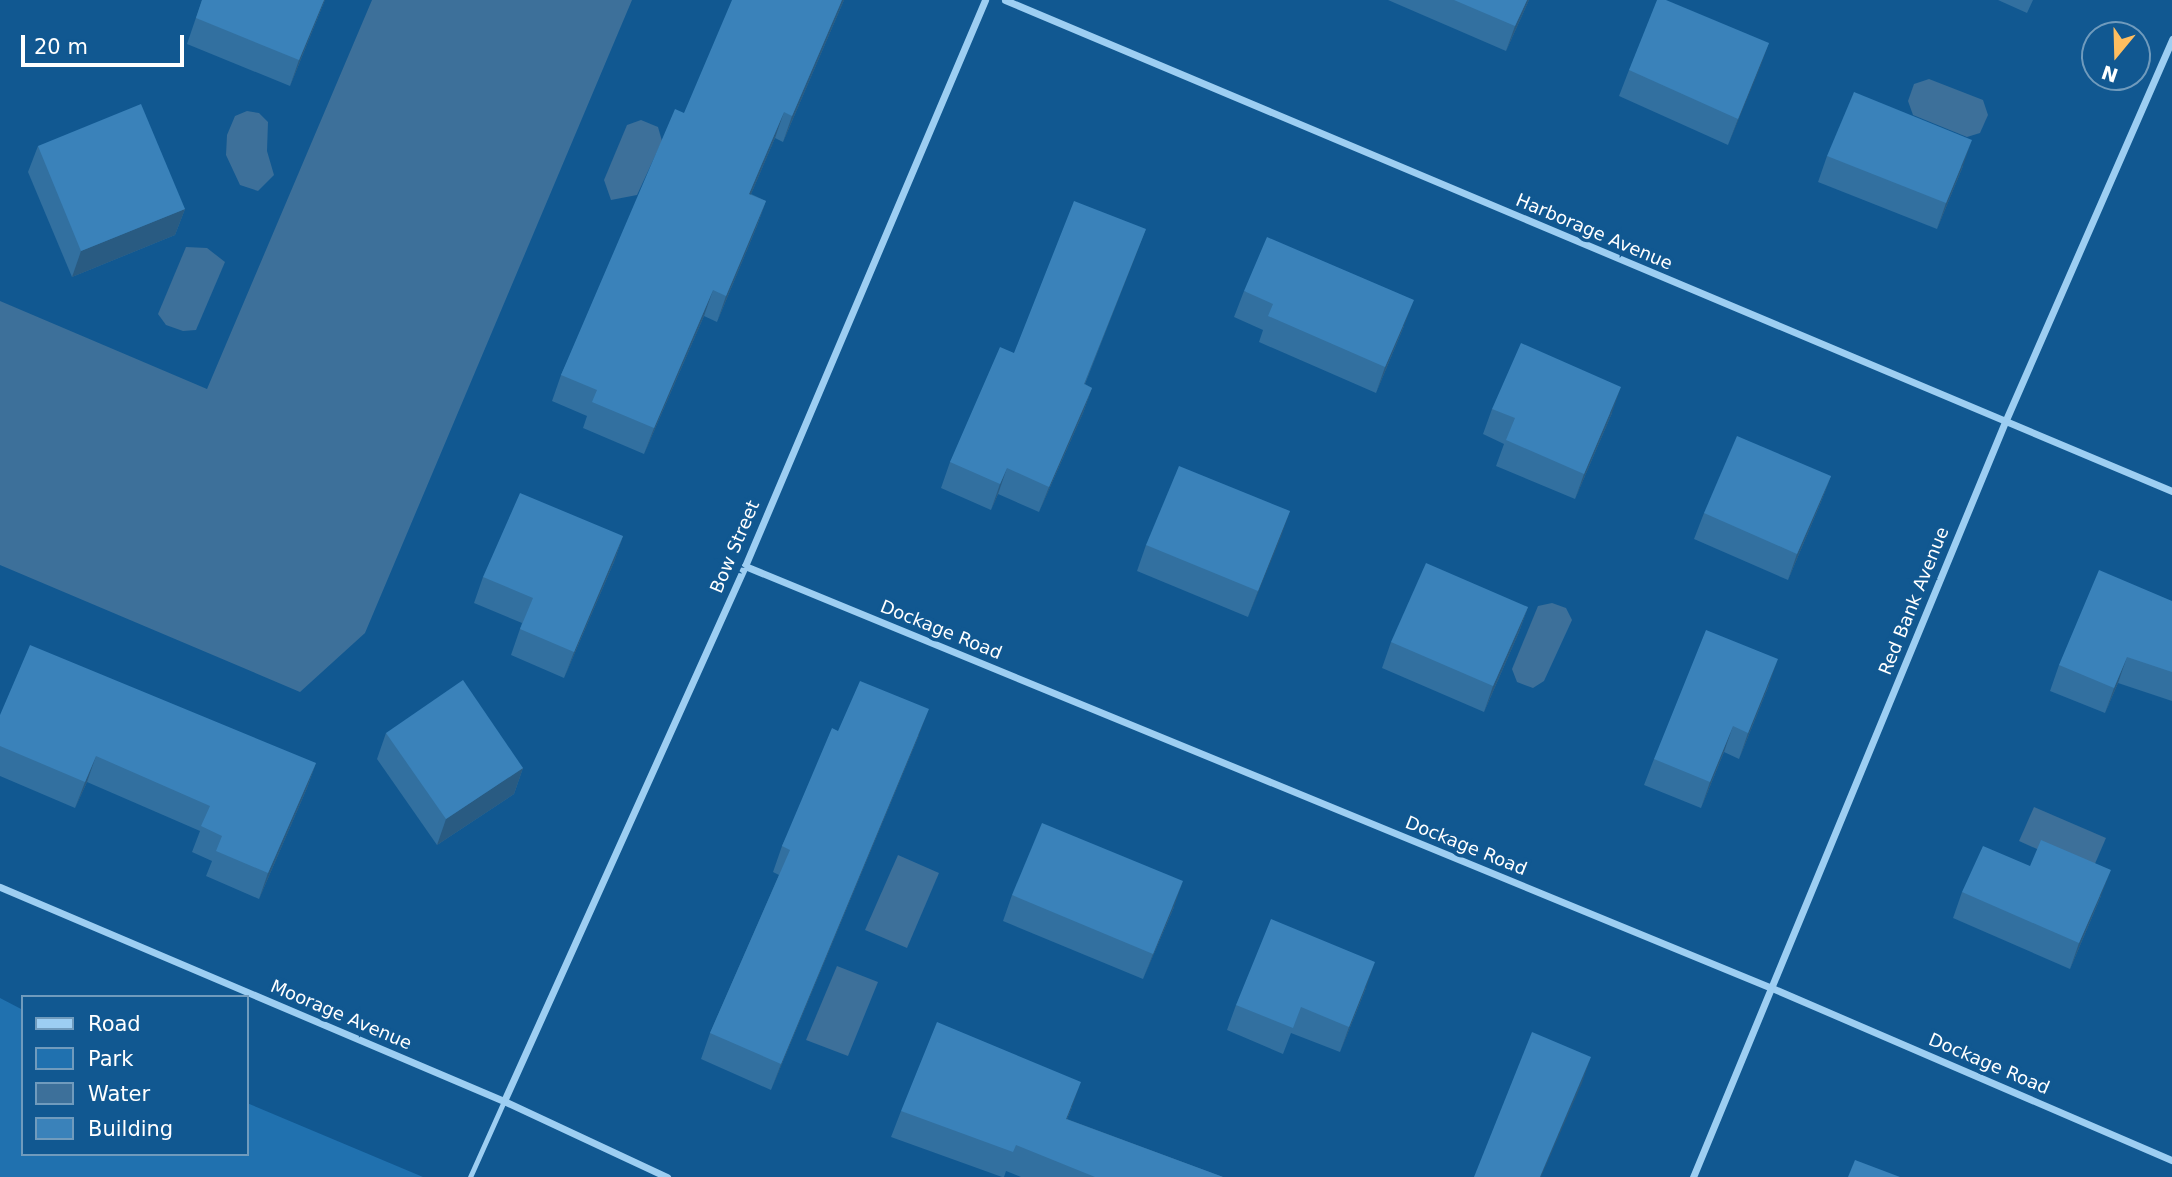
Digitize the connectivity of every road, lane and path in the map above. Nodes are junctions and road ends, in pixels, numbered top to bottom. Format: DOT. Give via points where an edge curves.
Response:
graph roads {
  1 [pos="985,0"];
  2 [pos="1005,0"];
  3 [pos="2172,39"];
  4 [pos="2005,422"];
  5 [pos="2172,491"];
  6 [pos="745,566"];
  7 [pos="0,887"];
  8 [pos="1772,988"];
  9 [pos="504,1101"];
  10 [pos="2172,1160"];
  11 [pos="470,1177"];
  12 [pos="667,1177"];
  13 [pos="1693,1177"];
  1 -- 6 [label="street, Bow Street"];
  2 -- 4 [label="street, Harborage Avenue"];
  3 -- 4 [label="street, Red Bank Avenue"];
  4 -- 5 [label="street, Harborage Avenue"];
  4 -- 8 [label="street, Red Bank Avenue"];
  6 -- 8 [label="street, Dockage Road"];
  6 -- 9 [label="street, Bow Street"];
  7 -- 9 [label="street, Moorage Avenue"];
  8 -- 10 [label="street, Dockage Road"];
  8 -- 13 [label="street, Red Bank Avenue"];
  9 -- 11 [label="lane"];
  9 -- 12 [label="street, Moorage Avenue"];
}
